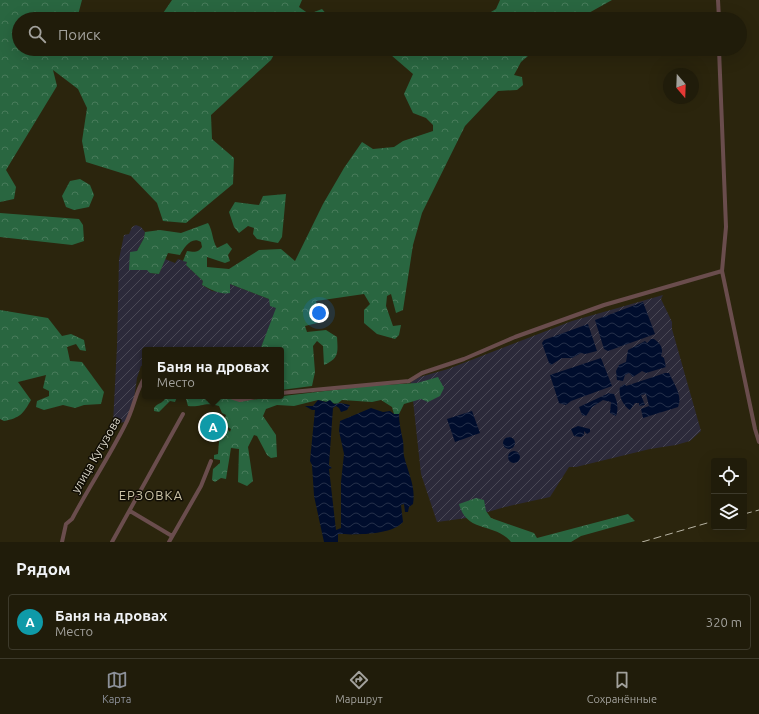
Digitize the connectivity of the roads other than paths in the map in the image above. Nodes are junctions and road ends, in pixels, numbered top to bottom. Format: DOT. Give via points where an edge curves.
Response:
graph roads {
  1 [pos="718,0"];
  2 [pos="719,12"];
  3 [pos="719,56"];
  4 [pos="722,271"];
  5 [pos="142,382"];
  6 [pos="284,393"];
  7 [pos="183,414"];
  8 [pos="759,442"];
  9 [pos="211,461"];
  10 [pos="130,511"];
  11 [pos="172,536"];
  12 [pos="62,542"];
  13 [pos="112,542"];
  14 [pos="169,542"];
  1 -- 2 [label="street"];
  3 -- 4 [label="street" via="726,227"];
  4 -- 6 [label="street" via="604,305 422,373 409,381"];
  4 -- 8 [label="street"];
  5 -- 12 [label="street, улица Кутузова" via="124,428 72,519 66,524"];
  7 -- 10 [label="street"];
  9 -- 11 [label="street" via="201,486"];
  10 -- 11 [label="street"];
  10 -- 13 [label="street"];
  11 -- 14 [label="street"];
}
